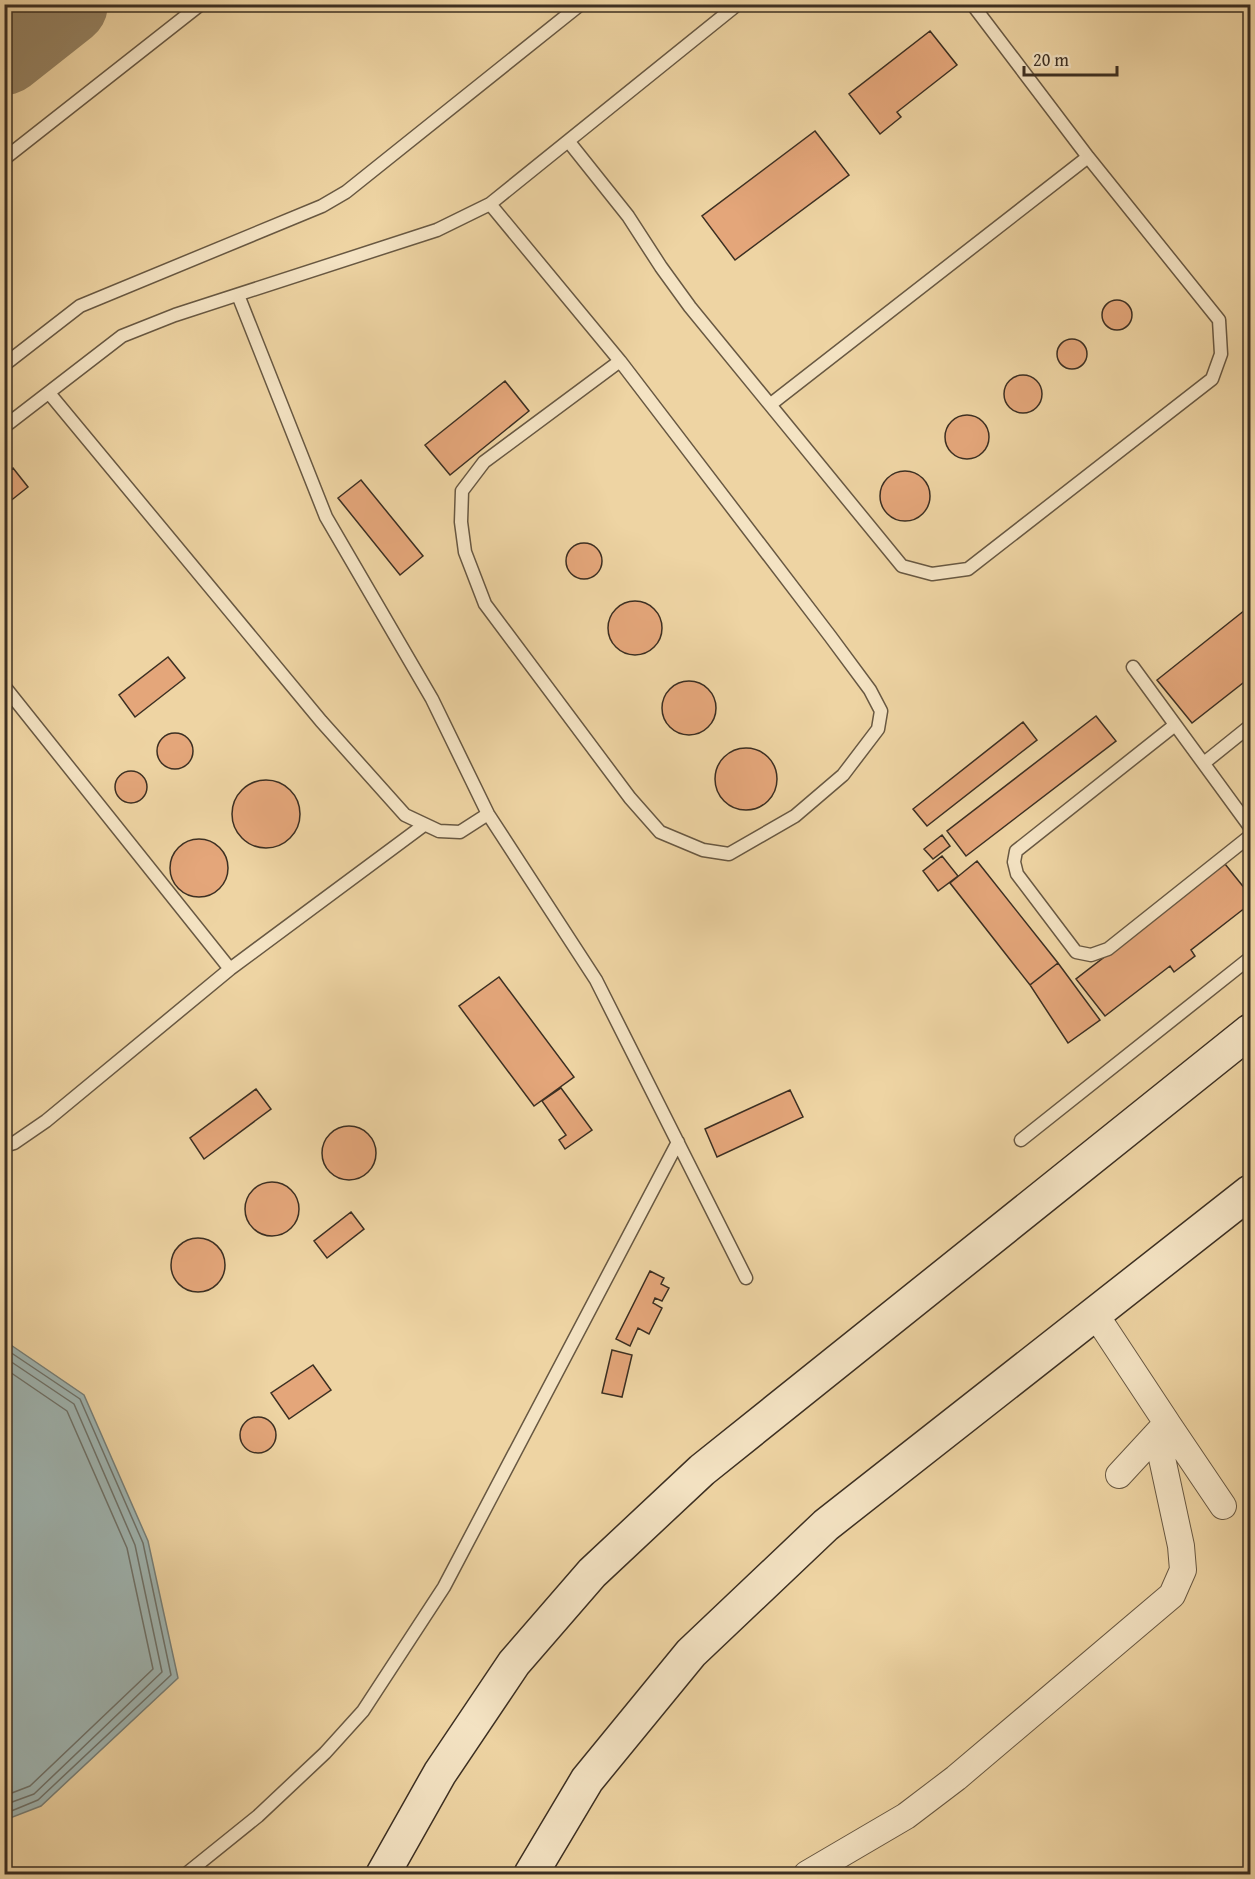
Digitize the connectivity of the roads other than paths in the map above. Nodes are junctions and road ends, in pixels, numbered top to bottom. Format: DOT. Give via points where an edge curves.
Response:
graph roads {
  1 [pos="201,4"];
  2 [pos="581,4"];
  3 [pos="738,4"];
  4 [pos="972,4"];
  5 [pos="568,142"];
  6 [pos="1088,157"];
  7 [pos="4,159"];
  8 [pos="490,204"];
  9 [pos="238,295"];
  10 [pos="620,361"];
  11 [pos="4,365"];
  12 [pos="50,393"];
  13 [pos="771,405"];
  14 [pos="4,427"];
  15 [pos="1133,667"];
  16 [pos="4,686"];
  17 [pos="1175,725"];
  18 [pos="1251,726"];
  19 [pos="1204,763"];
  20 [pos="488,814"];
  21 [pos="424,825"];
  22 [pos="1251,827"];
  23 [pos="1251,836"];
  24 [pos="1251,958"];
  25 [pos="230,969"];
  26 [pos="1251,1032"];
  27 [pos="1021,1140"];
  28 [pos="678,1142"];
  29 [pos="4,1146"];
  30 [pos="1251,1192"];
  31 [pos="746,1278"];
  32 [pos="1095,1314"];
  33 [pos="1162,1429"];
  34 [pos="1119,1475"];
  35 [pos="1223,1506"];
  36 [pos="186,1875"];
  37 [pos="383,1875"];
  38 [pos="531,1875"];
  39 [pos="807,1875"];
  1 -- 7 [label="lane"];
  2 -- 11 [label="lane" via="346,192 322,206 80,306"];
  3 -- 5 [label="lane"];
  4 -- 6 [label="lane"];
  5 -- 8 [label="lane"];
  5 -- 13 [label="lane" via="628,216 690,307"];
  6 -- 13 [label="lane"];
  6 -- 13 [label="lane" via="1219,320 1221,354 1212,379 968,569 932,574 902,566"];
  8 -- 9 [label="lane" via="437,230"];
  8 -- 10 [label="lane"];
  9 -- 12 [label="lane" via="122,336"];
  9 -- 20 [label="lane" via="326,517 432,699"];
  10 -- 10 [label="lane" via="830,636 881,711 878,729 843,775 795,816 729,854 703,850 660,832 630,798 485,604 465,552 462,491 484,462"];
  12 -- 14 [label="lane"];
  12 -- 21 [label="lane" via="328,729 405,815"];
  15 -- 17 [label="lane"];
  16 -- 25 [label="lane"];
  17 -- 19 [label="lane"];
  17 -- 23 [label="lane" via="1016,851 1017,874 1077,952 1091,955 1108,950"];
  18 -- 19 [label="lane"];
  19 -- 22 [label="lane"];
  20 -- 21 [label="lane" via="460,832"];
  20 -- 28 [label="lane" via="596,980"];
  21 -- 25 [label="lane"];
  24 -- 27 [label="lane"];
  25 -- 29 [label="lane" via="46,1121"];
  26 -- 37 [label="main road" via="702,1470 592,1573 514,1663 440,1773"];
  28 -- 31 [label="lane"];
  28 -- 36 [label="lane" via="444,1587 363,1711 258,1816"];
  30 -- 32 [label="main road"];
  32 -- 33 [label="street"];
  32 -- 38 [label="main road" via="826,1525 691,1653 587,1780"];
  33 -- 34 [label="street"];
  33 -- 35 [label="street"];
  33 -- 39 [label="street" via="1183,1570 1172,1595 956,1778 906,1816"];
}
